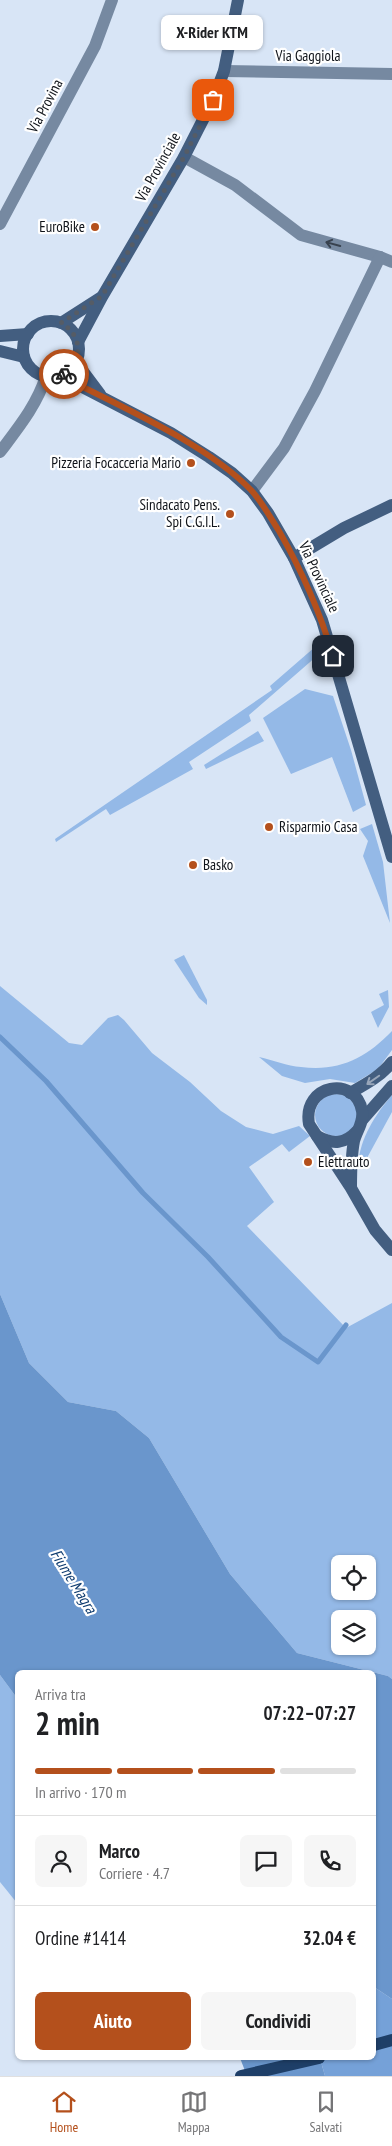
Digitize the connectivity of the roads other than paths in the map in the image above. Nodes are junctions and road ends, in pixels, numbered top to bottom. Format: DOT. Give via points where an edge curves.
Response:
graph roads {
  1 [pos="112,0"];
  2 [pos="238,0"];
  3 [pos="224,71"];
  4 [pos="392,74"];
  5 [pos="184,157"];
  6 [pos="0,224"];
  7 [pos="386,259"];
  8 [pos="102,296"];
  9 [pos="61,323"];
  10 [pos="28,334"];
  11 [pos="0,336"];
  12 [pos="78,342"];
  13 [pos="0,351"];
  14 [pos="24,357"];
  15 [pos="76,362"];
  16 [pos="52,376"];
  17 [pos="102,398"];
  18 [pos="0,452"];
  19 [pos="252,491"];
  20 [pos="392,505"];
  21 [pos="294,558"];
  22 [pos="392,857"];
  23 [pos="392,1062"];
  24 [pos="392,1086"];
  25 [pos="350,1093"];
  26 [pos="362,1119"];
  27 [pos="358,1131"];
  28 [pos="318,1136"];
  29 [pos="351,1188"];
  30 [pos="392,1250"];
  31 [pos="392,2040"];
  32 [pos="376,2044"];
  33 [pos="310,2060"];
  34 [pos="241,2076"];
  1 -- 6 [label="street, Via Provina" via="95,46"];
  2 -- 3 [label="main road, Via Provinciale"];
  3 -- 4 [label="street, Via Gaggiola"];
  3 -- 5 [label="main road, Via Provinciale"];
  7 -- 5 [label="street, one-way" via="301,235 235,185"];
  5 -- 8 [label="main road, Via Provinciale"];
  7 -- 19 [label="street" via="284,448"];
  8 -- 9 [label="main road, Via Provinciale"];
  8 -- 12 [label="main road"];
  9 -- 10 [label="main road, Via Provinciale" via="43,322"];
  9 -- 12 [label="main road" via="72,331"];
  10 -- 11 [label="main road"];
  10 -- 14 [label="main road"];
  12 -- 15 [label="main road"];
  13 -- 14 [label="main road"];
  14 -- 16 [label="main road" via="32,370"];
  15 -- 16 [label="main road" via="69,370"];
  15 -- 17 [label="main road, Via Provinciale"];
  16 -- 17 [label="main road"];
  16 -- 18 [label="street"];
  17 -- 19 [label="main road, Via Provinciale" via="171,433 232,473"];
  19 -- 21 [label="main road, Via Provinciale"];
  20 -- 21 [label="main road" via="344,528"];
  21 -- 22 [label="main road, Via Provinciale" via="322,620"];
  23 -- 25 [label="main road, one-way" via="368,1084"];
  24 -- 26 [label="main road"];
  25 -- 26 [label="main road" via="361,1107"];
  25 -- 28 [label="main road" via="334,1088 313,1100 309,1124"];
  26 -- 27 [label="main road"];
  27 -- 28 [label="main road" via="343,1142 334,1143"];
  27 -- 29 [label="main road" via="351,1161"];
  28 -- 29 [label="main road"];
  29 -- 30 [label="main road" via="375,1230"];
  31 -- 32 [label="main road"];
  33 -- 34 [label="main road"];
}
